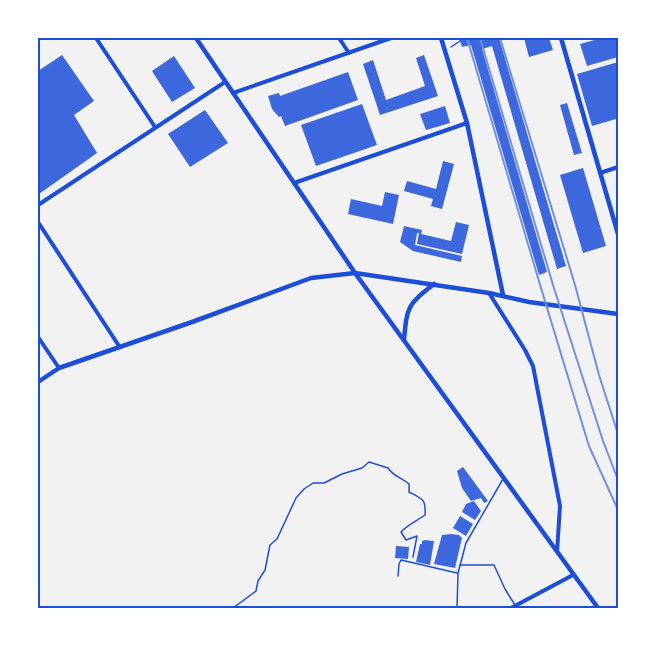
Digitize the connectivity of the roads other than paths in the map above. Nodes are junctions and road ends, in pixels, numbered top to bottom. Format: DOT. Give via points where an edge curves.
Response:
graph roads {
  1 [pos="96,38"];
  2 [pos="195,38"];
  3 [pos="339,38"];
  4 [pos="391,38"];
  5 [pos="441,38"];
  6 [pos="561,38"];
  7 [pos="349,52"];
  8 [pos="225,82"];
  9 [pos="232,93"];
  10 [pos="467,123"];
  11 [pos="155,127"];
  12 [pos="618,167"];
  13 [pos="600,173"];
  14 [pos="294,183"];
  15 [pos="38,205"];
  16 [pos="38,222"];
  17 [pos="618,234"];
  18 [pos="355,273"];
  19 [pos="434,284"];
  20 [pos="489,292"];
  21 [pos="503,295"];
  22 [pos="618,314"];
  23 [pos="38,337"];
  24 [pos="404,340"];
  25 [pos="119,346"];
  26 [pos="59,368"];
  27 [pos="38,382"];
  28 [pos="504,478"];
  29 [pos="557,553"];
  30 [pos="460,565"];
  31 [pos="458,573"];
  32 [pos="573,575"];
  33 [pos="398,576"];
  34 [pos="516,606"];
  35 [pos="457,609"];
  36 [pos="511,609"];
  37 [pos="598,609"];
  1 -- 11 [label="street"];
  2 -- 8 [label="street"];
  3 -- 7 [label="street"];
  4 -- 7 [label="street"];
  5 -- 10 [label="street"];
  6 -- 13 [label="street"];
  7 -- 9 [label="street"];
  8 -- 9 [label="street"];
  8 -- 11 [label="street"];
  9 -- 14 [label="street"];
  10 -- 14 [label="street"];
  10 -- 21 [label="street"];
  11 -- 15 [label="street"];
  12 -- 13 [label="street"];
  13 -- 17 [label="street"];
  14 -- 18 [label="street"];
  16 -- 25 [label="street"];
  18 -- 19 [label="street"];
  18 -- 24 [label="street"];
  18 -- 25 [label="street" via="311,278"];
  19 -- 20 [label="street"];
  19 -- 24 [label="street" via="410,306"];
  20 -- 21 [label="street"];
  20 -- 29 [label="street" via="533,366 560,506"];
  21 -- 22 [label="street"];
  23 -- 26 [label="street"];
  24 -- 28 [label="street"];
  25 -- 26 [label="street"];
  26 -- 27 [label="street"];
  28 -- 29 [label="street"];
  28 -- 30 [label="lane" via="466,543"];
  29 -- 32 [label="street"];
  30 -- 31 [label="lane"];
  30 -- 34 [label="lane" via="494,565"];
  31 -- 33 [label="lane" via="401,560"];
  31 -- 35 [label="lane"];
  32 -- 34 [label="street"];
  32 -- 37 [label="street"];
  34 -- 36 [label="street"];
}
